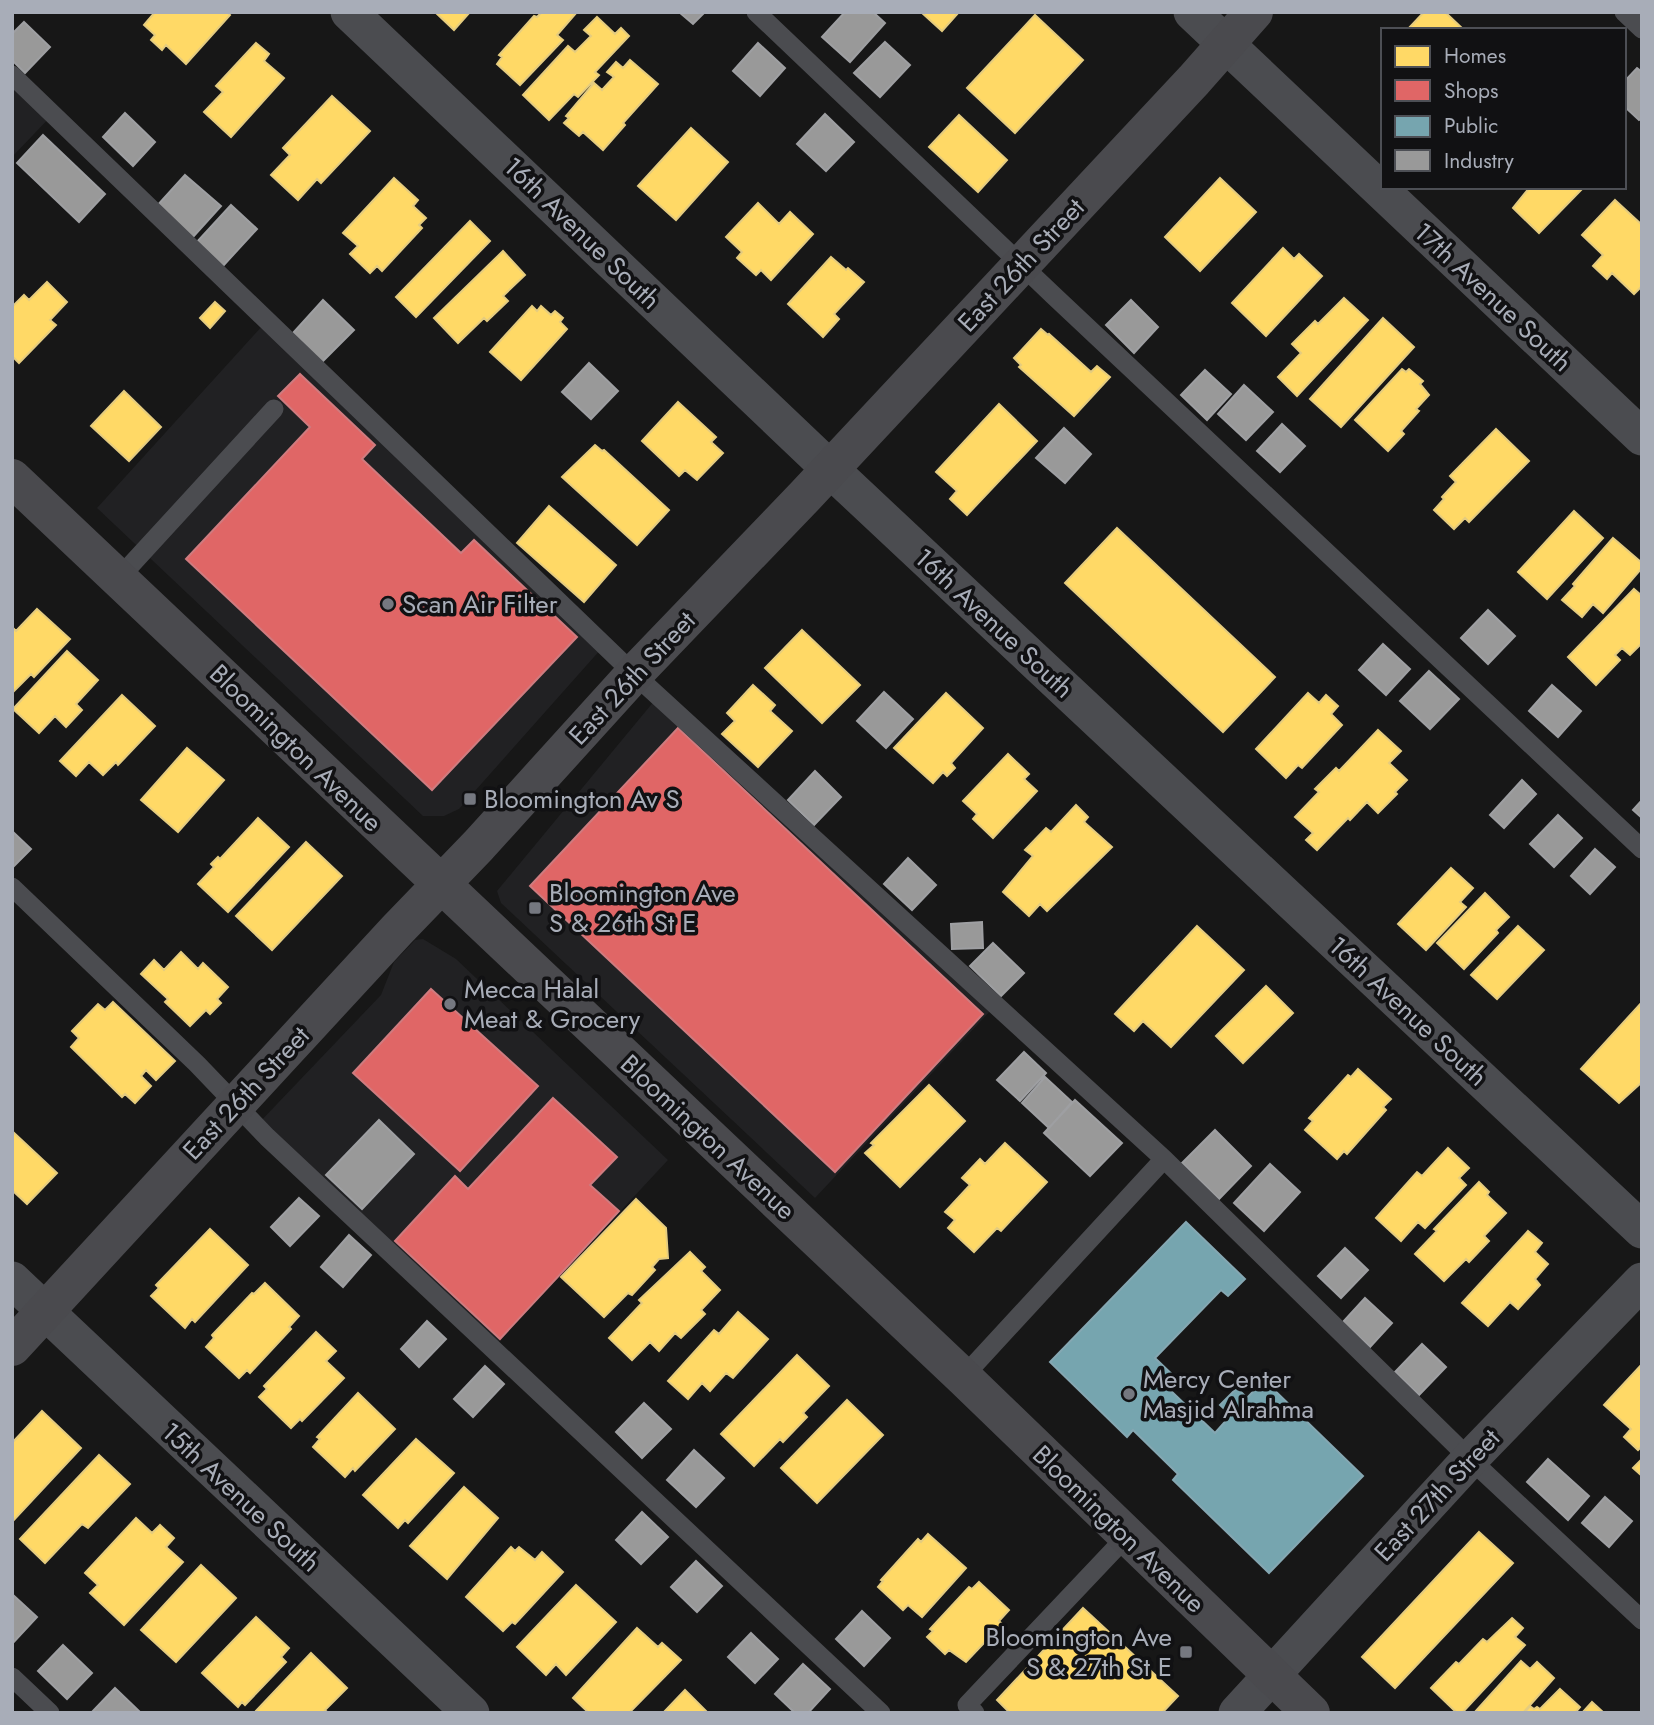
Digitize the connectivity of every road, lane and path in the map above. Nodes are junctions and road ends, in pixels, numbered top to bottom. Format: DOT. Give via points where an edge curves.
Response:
graph roads {
  1 [pos="349,12"];
  2 [pos="756,12"];
  3 [pos="1192,12"];
  4 [pos="1254,12"];
  5 [pos="1624,12"];
  6 [pos="1642,29"];
  7 [pos="1226,45"];
  8 [pos="12,75"];
  9 [pos="1021,265"];
  10 [pos="274,409"];
  11 [pos="1642,437"];
  12 [pos="830,469"];
  13 [pos="12,478"];
  14 [pos="118,579"];
  15 [pos="634,674"];
  16 [pos="1642,849"];
  17 [pos="440,884"];
  18 [pos="12,887"];
  19 [pos="236,1104"];
  20 [pos="1164,1159"];
  21 [pos="1642,1230"];
  22 [pos="12,1280"];
  23 [pos="1642,1281"];
  24 [pos="44,1312"];
  25 [pos="12,1346"];
  26 [pos="963,1377"];
  27 [pos="1470,1459"];
  28 [pos="1126,1536"];
  29 [pos="1642,1620"];
  30 [pos="1270,1675"];
  31 [pos="12,1678"];
  32 [pos="50,1713"];
  33 [pos="471,1713"];
  34 [pos="881,1713"];
  35 [pos="975,1713"];
  36 [pos="1237,1713"];
  37 [pos="1311,1713"];
  1 -- 12 [label="street, 16th Avenue South"];
  2 -- 9 [label="lane"];
  3 -- 7 [label="street, 17th Avenue South"];
  4 -- 7 [label="street, East 26th Street"];
  5 -- 6 [label="lane"];
  7 -- 9 [label="street, East 26th Street"];
  7 -- 11 [label="street, 17th Avenue South"];
  8 -- 15 [label="lane"];
  9 -- 12 [label="street, East 26th Street"];
  9 -- 16 [label="lane"];
  10 -- 14 [label="lane"];
  12 -- 15 [label="street, East 26th Street"];
  12 -- 21 [label="street, 16th Avenue South"];
  13 -- 14 [label="street, Bloomington Avenue"];
  14 -- 17 [label="street, Bloomington Avenue"];
  15 -- 17 [label="street, East 26th Street"];
  15 -- 20 [label="lane"];
  17 -- 19 [label="street, East 26th Street"];
  17 -- 26 [label="street, Bloomington Avenue"];
  18 -- 19 [label="lane"];
  19 -- 24 [label="street, East 26th Street"];
  19 -- 34 [label="lane"];
  20 -- 26 [label="lane"];
  20 -- 27 [label="lane"];
  22 -- 24 [label="street, 15th Avenue South"];
  23 -- 27 [label="street, East 27th Street"];
  24 -- 25 [label="street, East 26th Street"];
  24 -- 33 [label="street, 15th Avenue South"];
  26 -- 28 [label="street, Bloomington Avenue"];
  27 -- 29 [label="lane"];
  27 -- 30 [label="street, East 27th Street"];
  28 -- 30 [label="street, Bloomington Avenue"];
  28 -- 35 [label="lane" via="967,1706"];
  30 -- 36 [label="street, East 27th Street"];
  30 -- 37 [label="street, Bloomington Avenue"];
  31 -- 32 [label="lane"];
}
